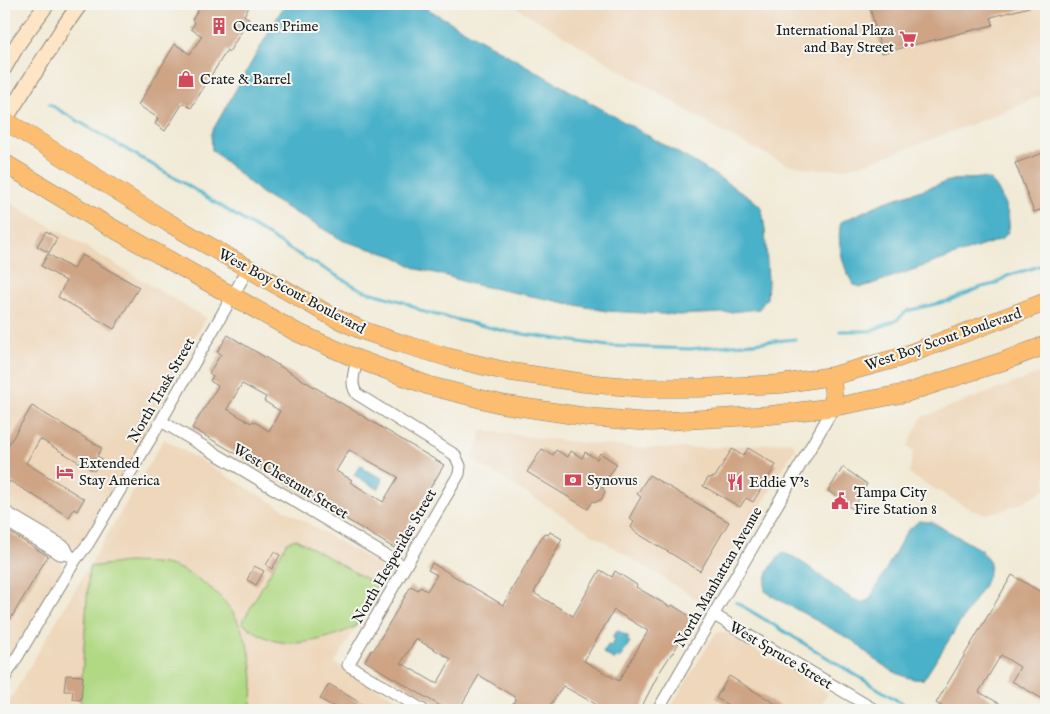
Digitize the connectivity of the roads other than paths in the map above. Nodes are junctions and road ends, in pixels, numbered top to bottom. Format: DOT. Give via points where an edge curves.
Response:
graph roads {
  1 [pos="47,4"];
  2 [pos="80,4"];
  3 [pos="4,68"];
  4 [pos="4,120"];
  5 [pos="4,164"];
  6 [pos="248,269"];
  7 [pos="232,296"];
  8 [pos="1046,302"];
  9 [pos="1046,345"];
  10 [pos="357,359"];
  11 [pos="832,376"];
  12 [pos="834,407"];
  13 [pos="161,421"];
  14 [pos="4,512"];
  15 [pos="4,520"];
  16 [pos="73,557"];
  17 [pos="405,567"];
  18 [pos="714,615"];
  19 [pos="4,679"];
  20 [pos="424,710"];
  21 [pos="658,710"];
  22 [pos="875,710"];
  1 -- 3 [label="street"];
  2 -- 4 [label="street"];
  4 -- 6 [label="main road, West Boy Scout Boulevard"];
  5 -- 7 [label="main road, West Boy Scout Boulevard"];
  6 -- 7 [label="street, North Trask Street"];
  6 -- 11 [label="main road, West Boy Scout Boulevard" via="364,331 505,371 642,388 781,384"];
  7 -- 10 [label="main road, West Boy Scout Boulevard" via="296,332"];
  7 -- 13 [label="street, North Trask Street"];
  8 -- 11 [label="main road, West Boy Scout Boulevard" via="898,358"];
  9 -- 12 [label="main road, West Boy Scout Boulevard" via="906,393"];
  10 -- 12 [label="main road, West Boy Scout Boulevard" via="430,386 492,402 587,417 659,422 771,415"];
  10 -- 17 [label="street, North Hesperides Street" via="352,382 357,394 459,460 459,474"];
  11 -- 12 [label="main road"];
  12 -- 18 [label="street, North Manhattan Avenue"];
  13 -- 16 [label="street, North Trask Street" via="88,544"];
  13 -- 17 [label="street, West Chestnut Street"];
  14 -- 16 [label="street" via="65,547"];
  15 -- 16 [label="street" via="60,554"];
  16 -- 19 [label="street, North Trask Street"];
  17 -- 20 [label="street, North Hesperides Street" via="348,665"];
  18 -- 21 [label="street, North Manhattan Avenue"];
  18 -- 22 [label="street, West Spruce Street"];
}
